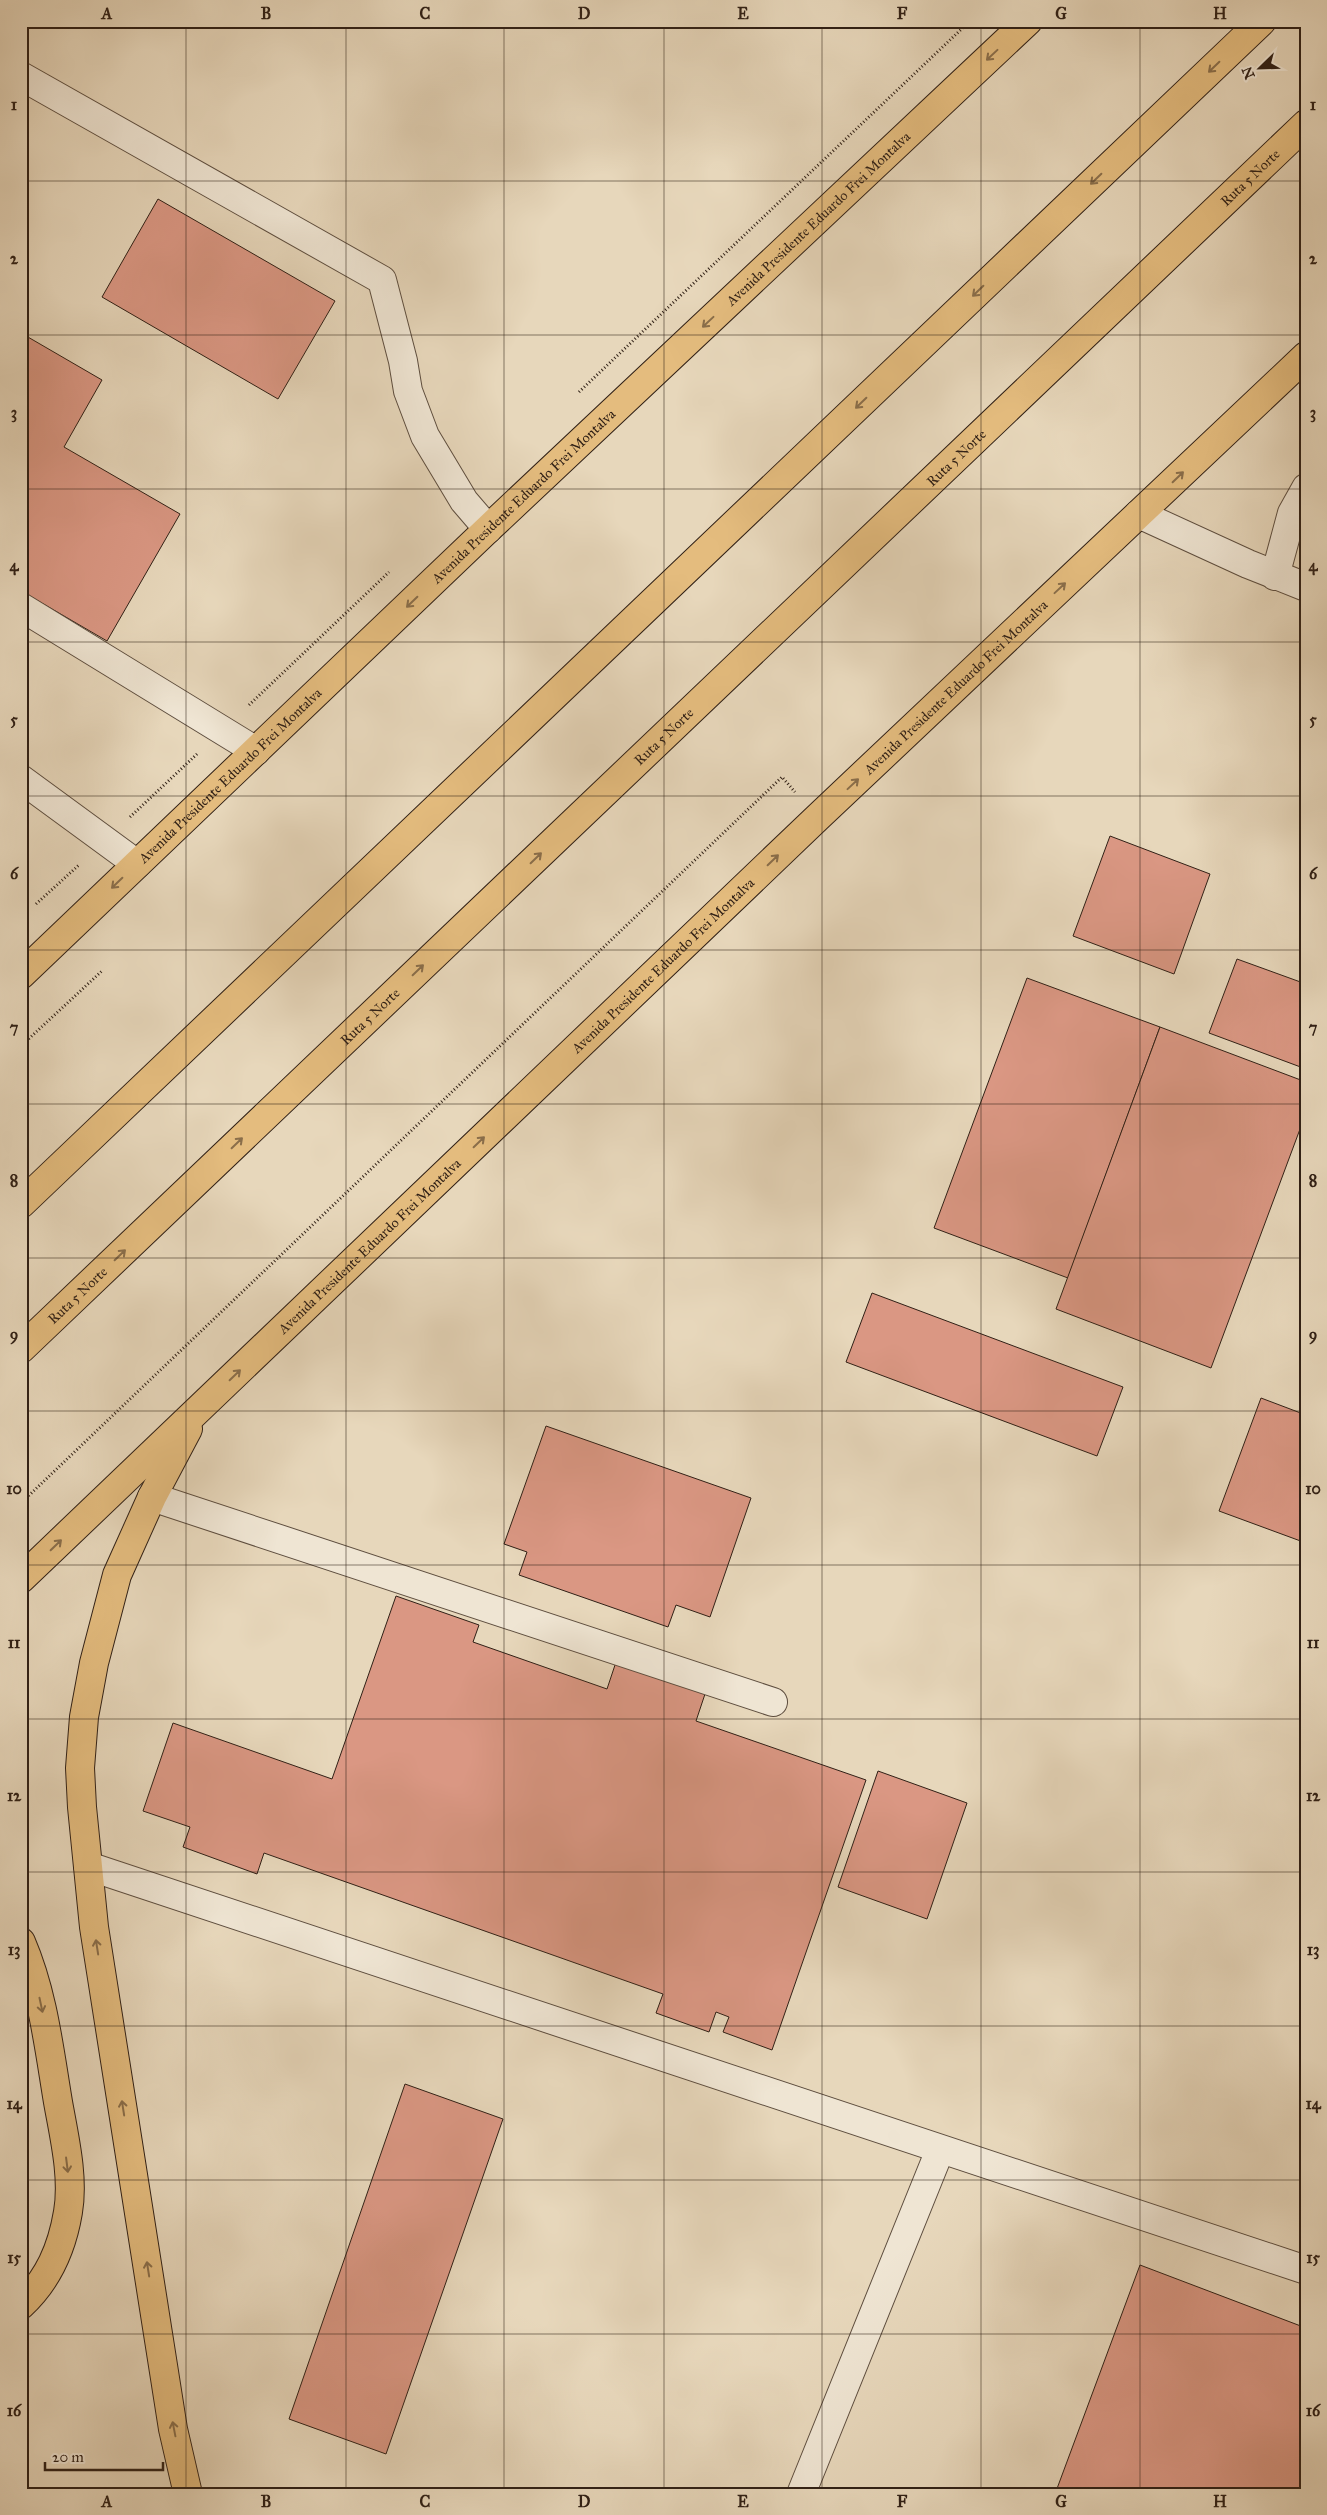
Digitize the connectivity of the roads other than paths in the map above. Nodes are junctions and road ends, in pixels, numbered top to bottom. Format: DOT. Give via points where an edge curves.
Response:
graph roads {
  1 [pos="1028,21"];
  2 [pos="1262,21"];
  3 [pos="21,76"];
  4 [pos="1306,124"];
  5 [pos="1306,356"];
  6 [pos="1306,488"];
  7 [pos="1138,514"];
  8 [pos="488,529"];
  9 [pos="1275,576"];
  10 [pos="1306,587"];
  11 [pos="21,607"];
  12 [pos="256,751"];
  13 [pos="21,779"];
  14 [pos="137,864"];
  15 [pos="21,975"];
  16 [pos="21,1204"];
  17 [pos="21,1349"];
  18 [pos="200,1408"];
  19 [pos="152,1498"];
  20 [pos="21,1579"];
  21 [pos="773,1702"];
  22 [pos="88,1866"];
  23 [pos="21,1942"];
  24 [pos="940,2150"];
  25 [pos="1306,2270"];
  26 [pos="21,2304"];
  27 [pos="188,2494"];
  28 [pos="801,2494"];
  1 -- 8 [label="main road, Avenida Presidente Eduardo Frei Montalva, one-way"];
  2 -- 16 [label="main road, one-way"];
  3 -- 8 [label="lane" via="382,280 408,391 426,436 464,501"];
  17 -- 4 [label="main road, Ruta 5 Norte, one-way"];
  7 -- 5 [label="main road, Avenida Presidente Eduardo Frei Montalva, one-way"];
  6 -- 9 [label="lane" via="1292,513"];
  7 -- 9 [label="lane"];
  18 -- 7 [label="main road, Avenida Presidente Eduardo Frei Montalva, one-way"];
  8 -- 12 [label="main road, Avenida Presidente Eduardo Frei Montalva, one-way"];
  9 -- 10 [label="lane"];
  11 -- 12 [label="lane"];
  12 -- 14 [label="main road, Avenida Presidente Eduardo Frei Montalva"];
  13 -- 14 [label="lane"];
  14 -- 15 [label="main road, Avenida Presidente Eduardo Frei Montalva, one-way"];
  18 -- 19 [label="main road"];
  20 -- 18 [label="main road, Avenida Presidente Eduardo Frei Montalva, one-way"];
  19 -- 21 [label="lane"];
  19 -- 22 [label="main road" via="117,1575 84,1717 80,1768"];
  22 -- 24 [label="lane"];
  27 -- 22 [label="main road, one-way" via="172,2419 94,1927"];
  23 -- 26 [label="main road, one-way" via="41,2002 63,2132 69,2200 62,2241 52,2267 33,2294"];
  24 -- 25 [label="lane"];
  24 -- 28 [label="lane"];
}
